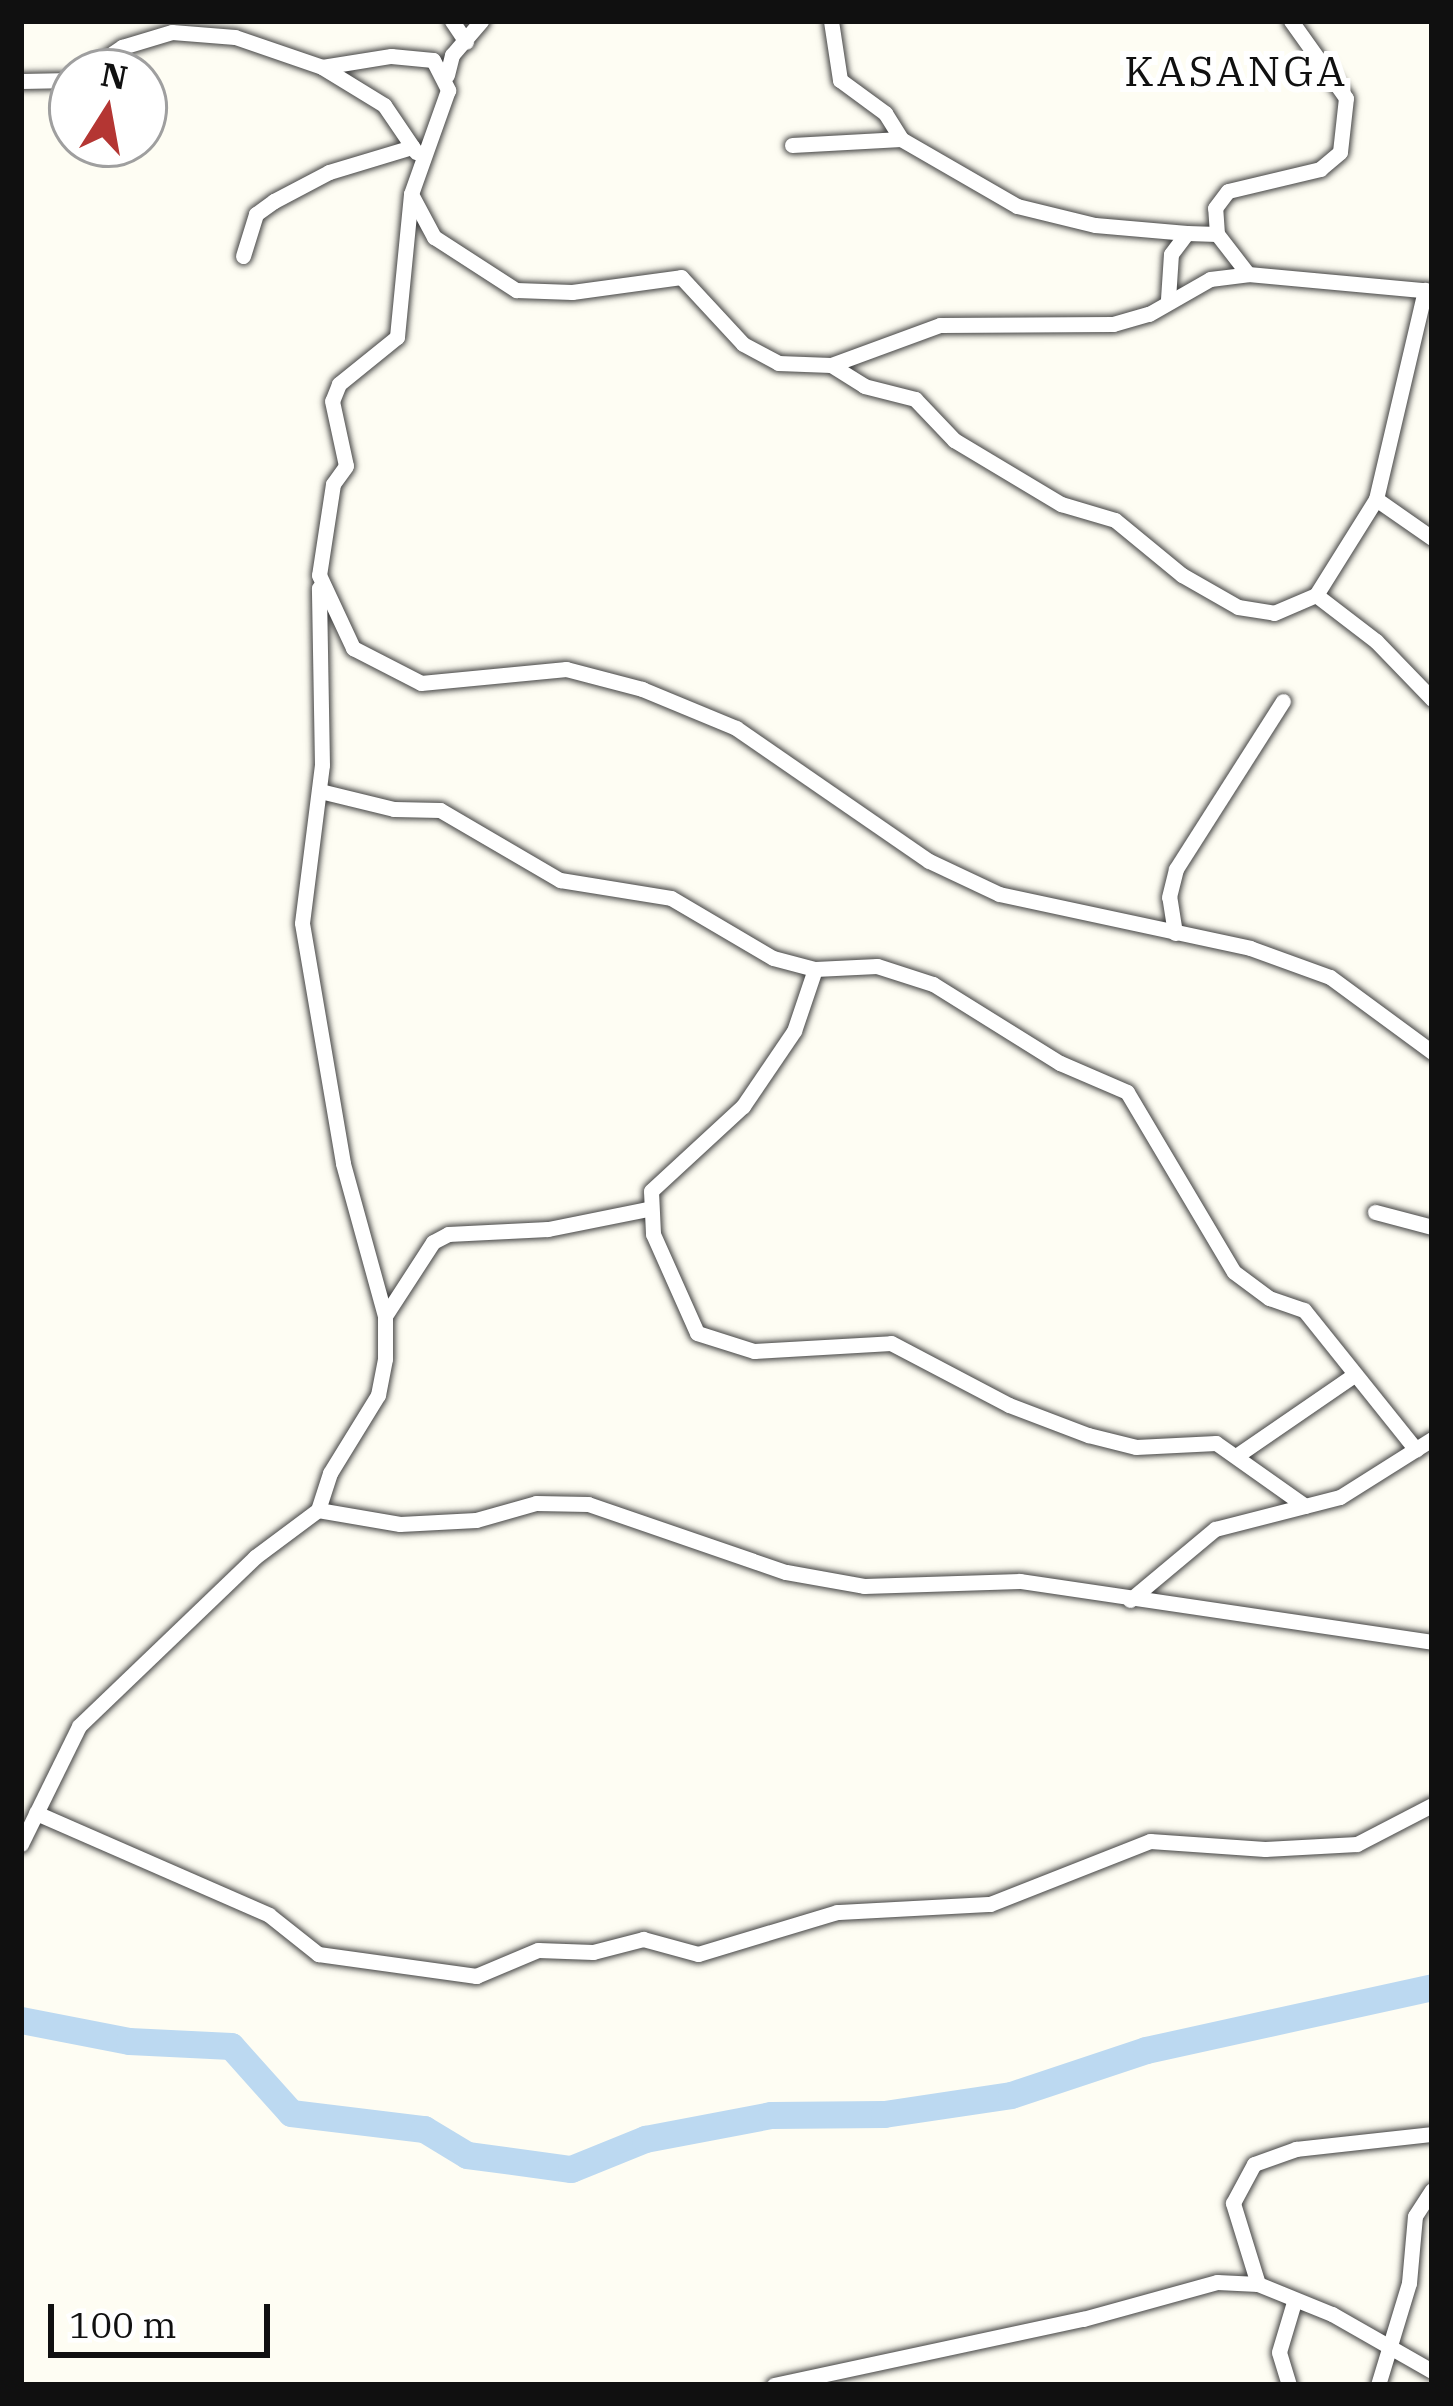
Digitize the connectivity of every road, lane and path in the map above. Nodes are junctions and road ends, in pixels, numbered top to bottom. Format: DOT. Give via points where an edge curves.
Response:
graph roads {
  1 [pos="452,21"];
  2 [pos="482,21"];
  3 [pos="831,21"];
  4 [pos="1291,21"];
  5 [pos="466,42"];
  6 [pos="121,48"];
  7 [pos="322,68"];
  8 [pos="446,75"];
  9 [pos="902,139"];
  10 [pos="792,145"];
  11 [pos="417,153"];
  12 [pos="411,194"];
  13 [pos="1187,233"];
  14 [pos="1217,234"];
  15 [pos="243,256"];
  16 [pos="1248,274"];
  17 [pos="1428,290"];
  18 [pos="1168,299"];
  19 [pos="831,365"];
  20 [pos="1376,500"];
  21 [pos="1432,538"];
  22 [pos="319,574"];
  23 [pos="1316,596"];
  24 [pos="1432,699"];
  25 [pos="1283,701"];
  26 [pos="320,790"];
  27 [pos="1175,933"];
  28 [pos="815,969"];
  29 [pos="1432,1052"];
  30 [pos="646,1210"];
  31 [pos="1375,1212"];
  32 [pos="1432,1227"];
  33 [pos="385,1316"];
  34 [pos="1354,1375"];
  35 [pos="1432,1439"];
  36 [pos="1416,1450"];
  37 [pos="1240,1454"];
  38 [pos="1304,1506"];
  39 [pos="318,1510"];
  40 [pos="1130,1600"];
  41 [pos="1432,1642"];
  42 [pos="1432,1805"];
  43 [pos="36,1813"];
  44 [pos="21,1844"];
  45 [pos="1432,2134"];
  46 [pos="1432,2190"];
  47 [pos="1258,2284"];
  48 [pos="1294,2302"];
  49 [pos="1389,2348"];
  50 [pos="1432,2371"];
  51 [pos="774,2385"];
  52 [pos="1289,2385"];
  53 [pos="1378,2385"];
  1 -- 5 [label="street"];
  2 -- 5 [label="street"];
  3 -- 9 [label="street" via="840,80 885,113"];
  4 -- 14 [label="street" via="1346,98 1340,152 1320,169 1228,191 1215,208"];
  5 -- 8 [label="street"];
  6 -- 7 [label="street" via="172,32 235,38"];
  7 -- 8 [label="street" via="421,56"];
  7 -- 11 [label="street" via="383,105"];
  8 -- 11 [label="street" via="440,124"];
  9 -- 10 [label="street"];
  9 -- 13 [label="street" via="1018,206 1094,225"];
  11 -- 12 [label="street"];
  11 -- 15 [label="street" via="329,172 274,201 256,214"];
  12 -- 19 [label="street" via="434,237 516,290 572,292 681,277 754,351 778,363"];
  12 -- 22 [label="street" via="397,337 334,393 346,466 333,484"];
  13 -- 14 [label="street"];
  13 -- 18 [label="street" via="1171,254"];
  14 -- 16 [label="street"];
  16 -- 17 [label="street"];
  16 -- 18 [label="street" via="1210,279"];
  17 -- 20 [label="street"];
  18 -- 19 [label="street" via="1148,314 1087,329 928,327"];
  19 -- 23 [label="street" via="864,386 915,400 953,440 1060,503 1115,520 1182,575 1238,607 1274,613"];
  20 -- 21 [label="street"];
  20 -- 23 [label="street"];
  22 -- 26 [label="street"];
  22 -- 27 [label="street" via="353,648 404,679 598,673 736,728 929,861 998,893"];
  23 -- 24 [label="street" via="1376,641"];
  25 -- 27 [label="street" via="1176,868 1169,897"];
  26 -- 28 [label="street" via="394,809 440,810 560,880 671,898 738,942"];
  26 -- 33 [label="street" via="302,903 312,1013"];
  27 -- 29 [label="street" via="1330,977"];
  28 -- 30 [label="street" via="779,1057 743,1106 655,1180"];
  28 -- 34 [label="street" via="877,966 933,984 1060,1063 1127,1092 1234,1272 1269,1298 1304,1310"];
  30 -- 33 [label="street" via="548,1229 448,1234 433,1242"];
  30 -- 37 [label="street" via="683,1315 717,1342 754,1351 891,1342 1009,1406 1088,1435 1136,1447 1216,1443"];
  31 -- 32 [label="street"];
  33 -- 39 [label="street" via="378,1395 330,1473"];
  34 -- 36 [label="street"];
  34 -- 37 [label="street"];
  35 -- 36 [label="street"];
  36 -- 38 [label="street" via="1340,1497"];
  37 -- 38 [label="street"];
  38 -- 40 [label="street" via="1215,1529"];
  39 -- 40 [label="street" via="400,1524 575,1503 787,1572 864,1586 1020,1581"];
  39 -- 43 [label="street" via="255,1557 79,1726"];
  40 -- 41 [label="street"];
  42 -- 43 [label="street" via="1357,1844 1284,1849 1150,1841 990,1904 837,1912 698,1954 643,1940 593,1952 538,1950 476,1976 318,1954 269,1915"];
  43 -- 44 [label="street"];
  45 -- 47 [label="street" via="1296,2149 1254,2164 1233,2203"];
  46 -- 49 [label="street" via="1415,2216 1409,2283"];
  47 -- 48 [label="street"];
  47 -- 51 [label="street" via="1176,2290 1083,2320"];
  48 -- 49 [label="street" via="1358,2325"];
  48 -- 52 [label="street" via="1279,2352"];
  49 -- 50 [label="street"];
  49 -- 53 [label="street"];
}
